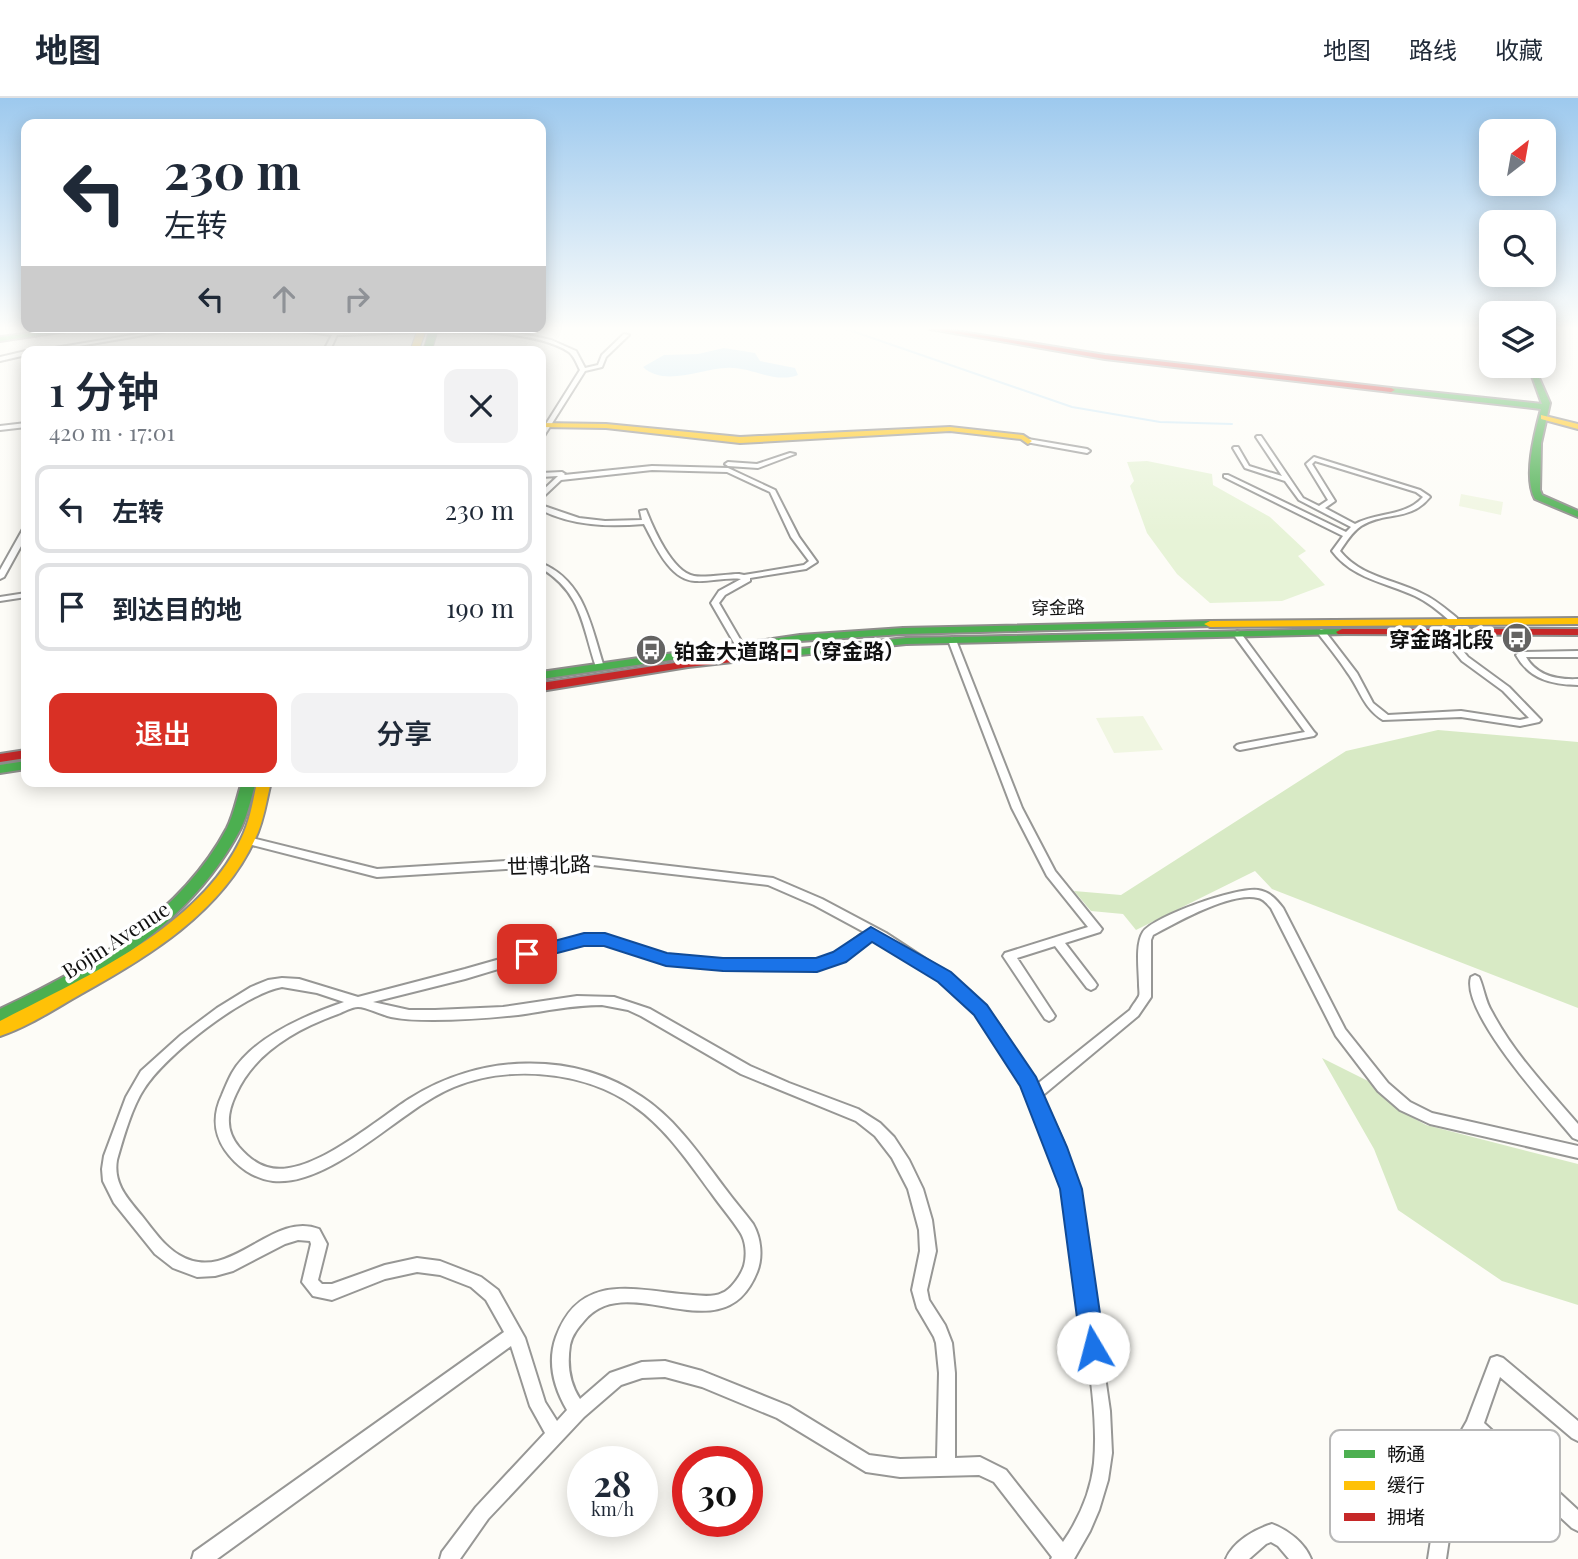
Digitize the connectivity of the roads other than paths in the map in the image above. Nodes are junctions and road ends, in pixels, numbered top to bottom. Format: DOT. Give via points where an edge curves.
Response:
graph roads {
  1 [pos="565,397"];
  2 [pos="1426,397"];
  3 [pos="1541,397"];
  4 [pos="1545,412"];
  5 [pos="546,425"];
  6 [pos="21,426"];
  7 [pos="1578,427"];
  8 [pos="0,428"];
  9 [pos="546,429"];
  10 [pos="1259,437"];
  11 [pos="1028,441"];
  12 [pos="1236,448"];
  13 [pos="1087,451"];
  14 [pos="792,454"];
  15 [pos="546,475"];
  16 [pos="1226,477"];
  17 [pos="1286,479"];
  18 [pos="546,491"];
  19 [pos="1320,508"];
  20 [pos="546,509"];
  21 [pos="644,510"];
  22 [pos="1578,514"];
  23 [pos="646,522"];
  24 [pos="1354,526"];
  25 [pos="1347,534"];
  26 [pos="21,540"];
  27 [pos="546,568"];
  28 [pos="0,577"];
  29 [pos="744,577"];
  30 [pos="21,596"];
  31 [pos="0,599"];
  32 [pos="1454,620"];
  33 [pos="1578,621"];
  34 [pos="1441,630"];
  35 [pos="1321,632"];
  36 [pos="1578,632"];
  37 [pos="1237,634"];
  38 [pos="952,640"];
  39 [pos="740,646"];
  40 [pos="1578,654"];
  41 [pos="600,667"];
  42 [pos="546,675"];
  43 [pos="1578,682"];
  44 [pos="546,686"];
  45 [pos="1240,747"];
  46 [pos="21,755"];
  47 [pos="0,758"];
  48 [pos="21,766"];
  49 [pos="0,769"];
  50 [pos="248,787"];
  51 [pos="263,787"];
  52 [pos="248,841"];
  53 [pos="871,933"];
  54 [pos="1057,941"];
  55 [pos="1475,980"];
  56 [pos="1091,985"];
  57 [pos="358,1003"];
  58 [pos="0,1016"];
  59 [pos="1049,1016"];
  60 [pos="0,1029"];
  61 [pos="1034,1094"];
  62 [pos="1578,1134"];
  63 [pos="1578,1152"];
  64 [pos="513,1335"];
  65 [pos="578,1411"];
  66 [pos="1475,1426"];
  67 [pos="1472,1430"];
  68 [pos="1479,1430"];
  69 [pos="1578,1432"];
  70 [pos="556,1434"];
  71 [pos="946,1465"];
  72 [pos="1560,1505"];
  73 [pos="1578,1522"];
  74 [pos="1063,1558"];
  75 [pos="201,1559"];
  76 [pos="449,1559"];
  77 [pos="1235,1559"];
  78 [pos="1302,1559"];
  1 -- 5 [label="street"];
  2 -- 4 [label="main road"];
  3 -- 4 [label="main road"];
  4 -- 7 [label="main road"];
  4 -- 22 [label="main road" via="1536,443 1538,497"];
  6 -- 8 [label="street"];
  9 -- 11 [label="main road" via="613,430 739,443 950,432"];
  10 -- 17 [label="street"];
  11 -- 13 [label="street"];
  12 -- 17 [label="street" via="1247,467"];
  14 -- 15 [label="street" via="758,467 641,462 579,474"];
  16 -- 25 [label="street"];
  17 -- 19 [label="street" via="1307,504"];
  18 -- 29 [label="street" via="559,478 652,468 736,472 773,491 813,562"];
  19 -- 24 [label="street"];
  19 -- 24 [label="street" via="1332,501 1308,464 1314,459 1427,497 1415,509 1362,520"];
  20 -- 23 [label="street" via="591,522"];
  21 -- 23 [label="street"];
  23 -- 29 [label="street" via="670,562 686,576"];
  24 -- 25 [label="street"];
  25 -- 32 [label="street" via="1336,551 1340,557 1373,578 1440,606"];
  26 -- 28 [label="street"];
  27 -- 41 [label="street" via="561,578 583,607"];
  29 -- 39 [label="street" via="744,582 722,593 715,603"];
  30 -- 31 [label="street"];
  32 -- 33 [label="main road, 穿金路"];
  32 -- 39 [label="main road, 穿金路" via="980,628"];
  34 -- 35 [label="main road, 穿金路"];
  34 -- 35 [label="street" via="1465,659 1506,689 1536,720 1520,723 1461,714 1386,718 1364,699 1355,677"];
  34 -- 36 [label="main road, 穿金路"];
  35 -- 37 [label="main road, 穿金路"];
  37 -- 38 [label="main road, 穿金路"];
  37 -- 45 [label="street" via="1311,734"];
  38 -- 44 [label="main road, 穿金路" via="688,664"];
  38 -- 54 [label="street" via="1017,808 1051,873 1096,929"];
  39 -- 41 [label="main road, 穿金路"];
  40 -- 43 [label="street" via="1520,655 1542,678"];
  41 -- 42 [label="main road, 穿金路"];
  46 -- 47 [label="main road"];
  48 -- 49 [label="main road"];
  50 -- 58 [label="main road, Bojin Avenue" via="237,827 215,863 170,914 107,961"];
  51 -- 52 [label="main road, Bojin Avenue"];
  52 -- 53 [label="street, 世博北路" via="377,873 584,860 769,881 794,889"];
  52 -- 60 [label="main road, Bojin Avenue" via="212,891 159,940 86,985"];
  53 -- 57 [label="street" via="839,957 817,965 666,960 605,940 584,939"];
  53 -- 61 [label="street, 世博北路" via="966,994"];
  54 -- 56 [label="street"];
  54 -- 59 [label="street" via="1009,956"];
  55 -- 62 [label="street" via="1492,1024"];
  57 -- 64 [label="street" via="285,982 271,984 194,1034 154,1066 131,1100 111,1159 109,1174 115,1192 159,1249 180,1265 220,1268 302,1231 314,1234 318,1244 310,1282 318,1291 332,1292 417,1265 440,1268 476,1282 492,1295"];
  57 -- 65 [label="street" via="288,1031 237,1074 221,1115 223,1136 252,1168 274,1175 303,1171 463,1078 547,1069 575,1072 607,1082 660,1119 748,1230 756,1251 750,1270 738,1290 724,1301 619,1294 591,1303 575,1316 563,1339 561,1388"];
  57 -- 71 [label="street" via="408,1014 512,1010 587,1000 618,1003 739,1067 854,1113 874,1126 906,1169 928,1234 920,1298 944,1338"];
  61 -- 63 [label="street" via="1134,1013 1145,997 1145,940 1149,932 1235,895 1260,894 1279,911 1340,1032 1383,1087 1405,1106 1430,1118"];
  61 -- 74 [label="street, 世博北路" via="1071,1189 1103,1455 1094,1504"];
  64 -- 70 [label="street" via="538,1406"];
  64 -- 75 [label="street"];
  65 -- 70 [label="street"];
  65 -- 71 [label="street" via="616,1379 642,1370 665,1369 783,1412 866,1463 900,1468"];
  66 -- 67 [label="street"];
  66 -- 68 [label="street"];
  66 -- 69 [label="street" via="1497,1364"];
  70 -- 76 [label="street" via="482,1513"];
  71 -- 74 [label="street" via="980,1466 1000,1476"];
  72 -- 73 [label="street"];
  77 -- 78 [label="street" via="1261,1536 1272,1534"];
}
